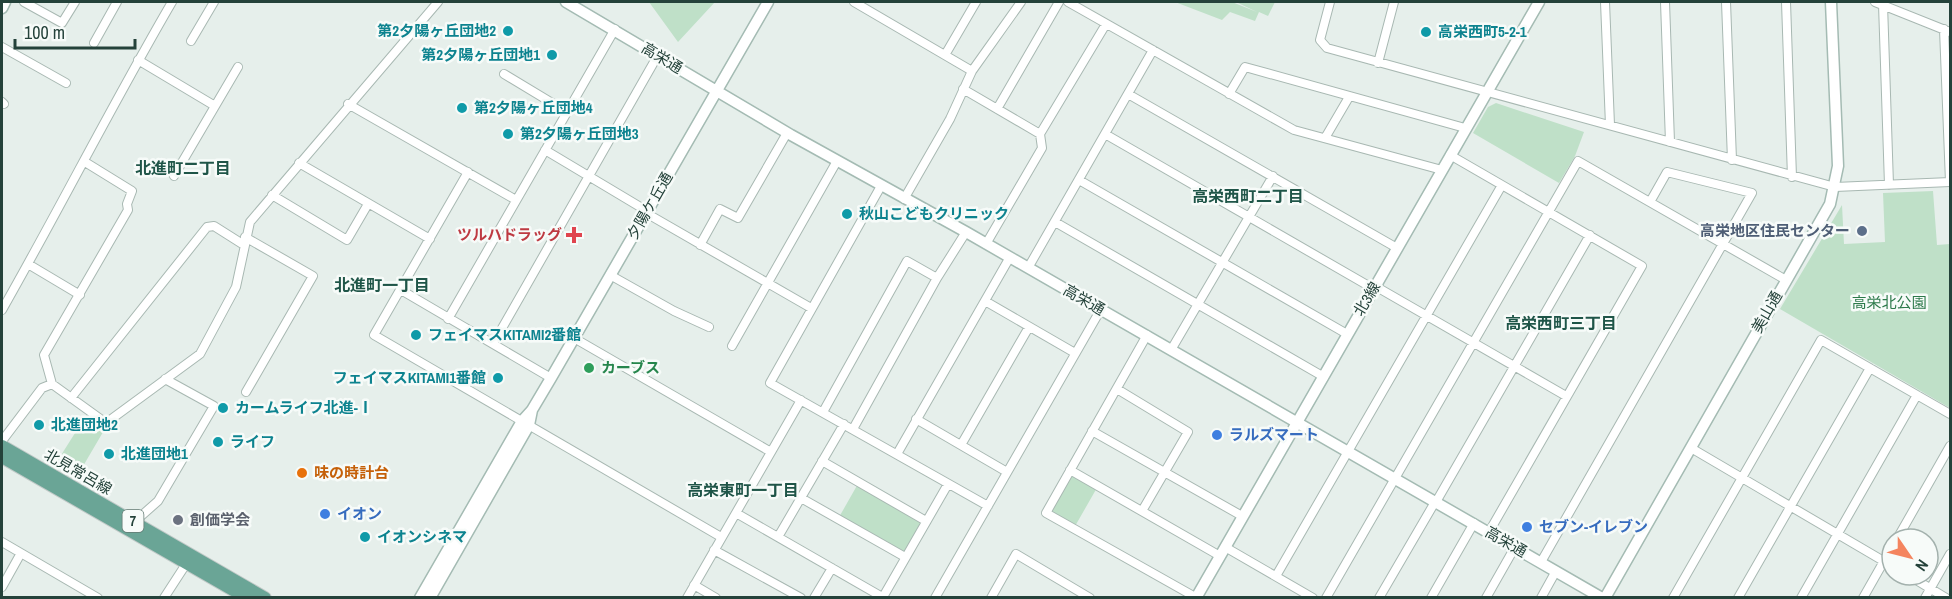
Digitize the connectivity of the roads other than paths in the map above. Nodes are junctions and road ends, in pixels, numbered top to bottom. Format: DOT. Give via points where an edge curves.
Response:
graph roads {
  1 [pos="5,2"];
  2 [pos="24,2"];
  3 [pos="75,2"];
  4 [pos="117,2"];
  5 [pos="172,2"];
  6 [pos="214,2"];
  7 [pos="438,2"];
  8 [pos="566,2"];
  9 [pos="768,2"];
  10 [pos="854,2"];
  11 [pos="1021,2"];
  12 [pos="1059,2"];
  13 [pos="1068,2"];
  14 [pos="1330,2"];
  15 [pos="1394,2"];
  16 [pos="1539,2"];
  17 [pos="1605,2"];
  18 [pos="1665,2"];
  19 [pos="1726,2"];
  20 [pos="1786,2"];
  21 [pos="1831,2"];
  22 [pos="972,3"];
  23 [pos="1879,3"];
  24 [pos="2,8"];
  25 [pos="1106,24"];
  26 [pos="615,29"];
  27 [pos="1947,31"];
  28 [pos="191,41"];
  29 [pos="94,43"];
  30 [pos="2,46"];
  31 [pos="1153,50"];
  32 [pos="658,55"];
  33 [pos="945,55"];
  34 [pos="138,60"];
  35 [pos="1378,63"];
  36 [pos="238,67"];
  37 [pos="972,71"];
  38 [pos="504,74"];
  39 [pos="66,83"];
  40 [pos="963,89"];
  41 [pos="716,90"];
  42 [pos="1487,92"];
  43 [pos="1128,94"];
  44 [pos="1229,94"];
  45 [pos="1349,97"];
  46 [pos="348,104"];
  47 [pos="214,106"];
  48 [pos="997,109"];
  49 [pos="567,112"];
  50 [pos="1610,124"];
  51 [pos="1465,128"];
  52 [pos="787,132"];
  53 [pos="1040,134"];
  54 [pos="1105,134"];
  55 [pos="1325,138"];
  56 [pos="1670,142"];
  57 [pos="545,150"];
  58 [pos="1450,155"];
  59 [pos="1732,159"];
  60 [pos="837,161"];
  61 [pos="85,162"];
  62 [pos="299,163"];
  63 [pos="1442,170"];
  64 [pos="468,172"];
  65 [pos="174,176"];
  66 [pos="588,176"];
  67 [pos="1273,176"];
  68 [pos="1792,177"];
  69 [pos="1079,180"];
  70 [pos="1502,185"];
  71 [pos="1889,185"];
  72 [pos="881,186"];
  73 [pos="1836,187"];
  74 [pos="272,195"];
  75 [pos="904,199"];
  76 [pos="516,200"];
  77 [pos="1650,202"];
  78 [pos="368,204"];
  79 [pos="1549,211"];
  80 [pos="646,212"];
  81 [pos="1249,217"];
  82 [pos="1054,222"];
  83 [pos="966,232"];
  84 [pos="1590,236"];
  85 [pos="430,239"];
  86 [pos="245,241"];
  87 [pos="986,244"];
  88 [pos="700,245"];
  89 [pos="1722,245"];
  90 [pos="1397,248"];
  91 [pos="1010,257"];
  92 [pos="1223,262"];
  93 [pos="28,264"];
  94 [pos="1028,268"];
  95 [pos="610,275"];
  96 [pos="937,279"];
  97 [pos="1786,280"];
  98 [pos="767,283"];
  99 [pos="1375,287"];
  100 [pos="401,290"];
  101 [pos="80,295"];
  102 [pos="985,301"];
  103 [pos="1198,306"];
  104 [pos="811,308"];
  105 [pos="1101,309"];
  106 [pos="2,310"];
  107 [pos="1428,316"];
  108 [pos="448,319"];
  109 [pos="709,327"];
  110 [pos="1029,327"];
  111 [pos="1347,334"];
  112 [pos="1147,335"];
  113 [pos="574,338"];
  114 [pos="1473,342"];
  115 [pos="493,344"];
  116 [pos="732,346"];
  117 [pos="1171,350"];
  118 [pos="1075,353"];
  119 [pos="1515,366"];
  120 [pos="1870,368"];
  121 [pos="1324,377"];
  122 [pos="551,378"];
  123 [pos="165,380"];
  124 [pos="52,384"];
  125 [pos="1117,389"];
  126 [pos="246,392"];
  127 [pos="1917,395"];
  128 [pos="1566,396"];
  129 [pos="71,398"];
  130 [pos="801,400"];
  131 [pos="823,412"];
  132 [pos="1950,414"];
  133 [pos="916,419"];
  134 [pos="1298,422"];
  135 [pos="526,423"];
  136 [pos="844,424"];
  137 [pos="852,429"];
  138 [pos="1092,431"];
  139 [pos="2,441"];
  140 [pos="961,445"];
  141 [pos="2,446"];
  142 [pos="1950,446"];
  143 [pos="1690,448"];
  144 [pos="771,452"];
  145 [pos="1348,452"];
  146 [pos="897,454"];
  147 [pos="2,457"];
  148 [pos="822,461"];
  149 [pos="1070,470"];
  150 [pos="1007,472"];
  151 [pos="1164,473"];
  152 [pos="1395,478"];
  153 [pos="1740,478"];
  154 [pos="948,484"];
  155 [pos="801,498"];
  156 [pos="1436,502"];
  157 [pos="988,506"];
  158 [pos="1790,507"];
  159 [pos="1142,511"];
  160 [pos="736,513"];
  161 [pos="1242,516"];
  162 [pos="926,521"];
  163 [pos="1474,524"];
  164 [pos="131,525"];
  165 [pos="1903,527"];
  166 [pos="1489,532"];
  167 [pos="1837,535"];
  168 [pos="721,537"];
  169 [pos="778,537"];
  170 [pos="2,542"];
  171 [pos="1515,547"];
  172 [pos="714,550"];
  173 [pos="1223,551"];
  174 [pos="21,553"];
  175 [pos="1950,554"];
  176 [pos="905,557"];
  177 [pos="190,559"];
  178 [pos="1880,559"];
  179 [pos="1541,562"];
  180 [pos="832,568"];
  181 [pos="1880,568"];
  182 [pos="1556,571"];
  183 [pos="1276,576"];
  184 [pos="694,585"];
  185 [pos="2,587"];
  186 [pos="1930,588"];
  187 [pos="82,594"];
  188 [pos="98,597"];
  189 [pos="164,597"];
  190 [pos="247,597"];
  191 [pos="265,597"];
  192 [pos="420,597"];
  193 [pos="430,597"];
  194 [pos="687,597"];
  195 [pos="716,597"];
  196 [pos="801,597"];
  197 [pos="814,597"];
  198 [pos="883,597"];
  199 [pos="935,597"];
  200 [pos="992,597"];
  201 [pos="1090,597"];
  202 [pos="1196,597"];
  203 [pos="1313,597"];
  204 [pos="1326,597"];
  205 [pos="1379,597"];
  206 [pos="1431,597"];
  207 [pos="1486,597"];
  208 [pos="1541,597"];
  209 [pos="1604,597"];
  210 [pos="1673,597"];
  211 [pos="1738,597"];
  212 [pos="1801,597"];
  213 [pos="1863,597"];
  214 [pos="1925,597"];
  215 [pos="1946,597"];
  1 -- 24 [label="street"];
  2 -- 3 [label="street" via="62,23"];
  4 -- 29 [label="street"];
  5 -- 34 [label="street"];
  6 -- 28 [label="street"];
  7 -- 46 [label="street"];
  8 -- 26 [label="street, 高栄通"];
  9 -- 41 [label="street, 夕陽ケ丘通"];
  10 -- 33 [label="street"];
  11 -- 37 [label="street"];
  12 -- 48 [label="street"];
  13 -- 25 [label="street"];
  14 -- 35 [label="street" via="1320,40 1327,48"];
  15 -- 35 [label="street"];
  16 -- 42 [label="street, 北3線"];
  17 -- 50 [label="street"];
  18 -- 56 [label="street"];
  19 -- 59 [label="street"];
  20 -- 68 [label="street"];
  21 -- 73 [label="street, 美山通"];
  22 -- 33 [label="street"];
  23 -- 27 [label="street"];
  23 -- 71 [label="street"];
  25 -- 31 [label="street"];
  25 -- 53 [label="street"];
  26 -- 32 [label="street, 高栄通"];
  26 -- 49 [label="street"];
  27 -- 71 [label="street" via="1950,182"];
  30 -- 39 [label="street"];
  31 -- 43 [label="street"];
  31 -- 44 [label="street"];
  32 -- 41 [label="street, 高栄通"];
  32 -- 66 [label="street"];
  33 -- 37 [label="street"];
  34 -- 47 [label="street"];
  34 -- 61 [label="street"];
  35 -- 42 [label="street"];
  36 -- 47 [label="street"];
  37 -- 40 [label="street"];
  38 -- 49 [label="street"];
  40 -- 48 [label="street"];
  40 -- 75 [label="street"];
  41 -- 52 [label="street, 高栄通"];
  41 -- 80 [label="street, 夕陽ケ丘通"];
  42 -- 50 [label="street"];
  42 -- 51 [label="street, 北3線"];
  43 -- 54 [label="street"];
  43 -- 67 [label="street"];
  44 -- 45 [label="street" via="1245,67"];
  44 -- 55 [label="street" via="1294,130"];
  45 -- 51 [label="street"];
  45 -- 55 [label="street"];
  46 -- 62 [label="street"];
  46 -- 64 [label="street"];
  47 -- 65 [label="street"];
  48 -- 53 [label="street"];
  49 -- 57 [label="street"];
  50 -- 56 [label="street"];
  51 -- 58 [label="street, 北3線"];
  52 -- 60 [label="street, 高栄通"];
  52 -- 88 [label="street" via="738,218 720,209"];
  53 -- 87 [label="street" via="1042,148"];
  54 -- 69 [label="street"];
  54 -- 81 [label="street"];
  55 -- 63 [label="street"];
  56 -- 59 [label="street"];
  57 -- 66 [label="street"];
  57 -- 76 [label="street"];
  58 -- 63 [label="street, 北3線"];
  58 -- 70 [label="street"];
  59 -- 68 [label="street"];
  60 -- 72 [label="street, 高栄通"];
  60 -- 98 [label="street"];
  61 -- 93 [label="street"];
  61 -- 101 [label="street" via="132,191 128,210"];
  62 -- 74 [label="street"];
  62 -- 78 [label="street"];
  63 -- 90 [label="street, 北3線"];
  64 -- 76 [label="street"];
  64 -- 85 [label="street"];
  66 -- 80 [label="street"];
  66 -- 115 [label="street"];
  67 -- 81 [label="street"];
  67 -- 90 [label="street"];
  68 -- 73 [label="street"];
  69 -- 82 [label="street"];
  69 -- 92 [label="street"];
  70 -- 79 [label="street"];
  70 -- 107 [label="street"];
  71 -- 73 [label="street"];
  72 -- 75 [label="street, 高栄通"];
  72 -- 104 [label="street"];
  73 -- 97 [label="street, 美山通"];
  74 -- 78 [label="street" via="346,240"];
  74 -- 86 [label="street" via="250,222"];
  75 -- 83 [label="street, 高栄通"];
  76 -- 108 [label="street"];
  77 -- 79 [label="street" via="1578,161"];
  77 -- 89 [label="street"];
  77 -- 89 [label="street" via="1667,172 1752,193"];
  78 -- 85 [label="street"];
  79 -- 84 [label="street"];
  79 -- 114 [label="street"];
  80 -- 88 [label="street"];
  80 -- 95 [label="street, 夕陽ケ丘通"];
  81 -- 92 [label="street"];
  81 -- 99 [label="street"];
  82 -- 94 [label="street"];
  82 -- 103 [label="street"];
  83 -- 87 [label="street, 高栄通"];
  83 -- 96 [label="street"];
  84 -- 119 [label="street"];
  84 -- 128 [label="street" via="1642,266"];
  85 -- 100 [label="street"];
  86 -- 123 [label="street" via="236,287 200,354"];
  86 -- 126 [label="street" via="313,276"];
  86 -- 129 [label="street" via="214,226 207,227"];
  87 -- 91 [label="street, 高栄通"];
  88 -- 98 [label="street"];
  89 -- 97 [label="street"];
  89 -- 179 [label="street"];
  90 -- 99 [label="street, 北3線"];
  91 -- 94 [label="street, 高栄通"];
  91 -- 102 [label="street"];
  92 -- 103 [label="street"];
  92 -- 111 [label="street"];
  93 -- 101 [label="street"];
  93 -- 106 [label="street"];
  94 -- 105 [label="street, 高栄通"];
  95 -- 109 [label="street"];
  95 -- 113 [label="street, 夕陽ケ丘通"];
  96 -- 131 [label="street" via="907,261"];
  96 -- 137 [label="street"];
  97 -- 143 [label="street, 美山通"];
  98 -- 104 [label="street"];
  98 -- 116 [label="street"];
  99 -- 107 [label="street"];
  99 -- 111 [label="street, 北3線"];
  100 -- 108 [label="street"];
  100 -- 135 [label="street" via="374,335"];
  101 -- 124 [label="street" via="44,355"];
  102 -- 110 [label="street"];
  102 -- 133 [label="street"];
  103 -- 117 [label="street"];
  103 -- 121 [label="street"];
  104 -- 130 [label="street" via="770,383"];
  105 -- 112 [label="street, 高栄通"];
  105 -- 118 [label="street"];
  107 -- 114 [label="street"];
  107 -- 145 [label="street"];
  108 -- 115 [label="street"];
  110 -- 118 [label="street"];
  110 -- 140 [label="street"];
  111 -- 121 [label="street, 北3線"];
  112 -- 117 [label="street, 高栄通"];
  112 -- 125 [label="street"];
  113 -- 122 [label="street, 夕陽ケ丘通"];
  113 -- 144 [label="street"];
  114 -- 119 [label="street"];
  114 -- 152 [label="street"];
  115 -- 122 [label="street"];
  117 -- 134 [label="street, 高栄通"];
  118 -- 150 [label="street"];
  119 -- 128 [label="street"];
  119 -- 156 [label="street"];
  120 -- 127 [label="street"];
  120 -- 153 [label="street" via="1821,340"];
  120 -- 158 [label="street"];
  121 -- 134 [label="street, 北3線"];
  122 -- 135 [label="street, 夕陽ケ丘通"];
  123 -- 129 [label="street" via="106,423"];
  123 -- 164 [label="street" via="214,406 158,501"];
  124 -- 129 [label="street"];
  124 -- 139 [label="street" via="42,388"];
  125 -- 138 [label="street"];
  125 -- 151 [label="street" via="1188,432"];
  127 -- 132 [label="street"];
  127 -- 167 [label="street"];
  128 -- 166 [label="street"];
  130 -- 131 [label="street"];
  130 -- 144 [label="street"];
  131 -- 136 [label="street"];
  133 -- 140 [label="street"];
  133 -- 146 [label="street"];
  134 -- 145 [label="street, 高栄通"];
  134 -- 161 [label="street, 北3線"];
  135 -- 168 [label="street"];
  135 -- 192 [label="street, 夕陽ケ丘通"];
  135 -- 193 [label="street, 夕陽ケ丘通"];
  136 -- 137 [label="street"];
  136 -- 148 [label="street"];
  137 -- 146 [label="street"];
  138 -- 149 [label="street"];
  138 -- 151 [label="street"];
  140 -- 150 [label="street"];
  141 -- 164 [label="main road, 北見常呂線 / 7"];
  142 -- 165 [label="street"];
  143 -- 153 [label="street"];
  143 -- 209 [label="street, 美山通"];
  144 -- 160 [label="street"];
  145 -- 152 [label="street, 高栄通"];
  145 -- 183 [label="street"];
  146 -- 154 [label="street"];
  147 -- 164 [label="main road, 北見常呂線 / 7"];
  148 -- 155 [label="street"];
  148 -- 162 [label="street"];
  149 -- 159 [label="street"];
  149 -- 202 [label="street" via="1046,513"];
  150 -- 157 [label="street"];
  151 -- 159 [label="street"];
  151 -- 161 [label="street"];
  152 -- 156 [label="street, 高栄通"];
  152 -- 204 [label="street"];
  153 -- 158 [label="street"];
  153 -- 210 [label="street"];
  154 -- 157 [label="street"];
  154 -- 162 [label="street"];
  155 -- 169 [label="street"];
  155 -- 176 [label="street"];
  156 -- 163 [label="street, 高栄通"];
  156 -- 205 [label="street"];
  157 -- 199 [label="street"];
  158 -- 167 [label="street"];
  158 -- 211 [label="street"];
  159 -- 173 [label="street"];
  160 -- 168 [label="street"];
  160 -- 169 [label="street"];
  161 -- 173 [label="street, 北3線"];
  162 -- 176 [label="street"];
  163 -- 166 [label="street, 高栄通"];
  163 -- 206 [label="street"];
  164 -- 177 [label="main road, 北見常呂線 / 7"];
  166 -- 171 [label="street, 高栄通"];
  167 -- 178 [label="street"];
  167 -- 212 [label="street"];
  168 -- 172 [label="street"];
  169 -- 180 [label="street"];
  170 -- 174 [label="street"];
  171 -- 179 [label="street, 高栄通"];
  171 -- 207 [label="street"];
  172 -- 184 [label="street"];
  172 -- 196 [label="street"];
  173 -- 183 [label="street"];
  173 -- 202 [label="street, 北3線"];
  174 -- 185 [label="street"];
  174 -- 187 [label="street"];
  175 -- 186 [label="street"];
  176 -- 198 [label="street"];
  177 -- 189 [label="street"];
  177 -- 190 [label="main road, 北見常呂線 / 7"];
  177 -- 191 [label="main road, 北見常呂線 / 7"];
  179 -- 182 [label="street, 高栄通"];
  180 -- 197 [label="street"];
  180 -- 198 [label="street"];
  181 -- 213 [label="street"];
  182 -- 208 [label="street"];
  182 -- 209 [label="street, 高栄通"];
  183 -- 203 [label="street"];
  184 -- 194 [label="street"];
  184 -- 195 [label="street"];
  186 -- 214 [label="street"];
  186 -- 215 [label="street"];
  187 -- 188 [label="street"];
  200 -- 201 [label="street" via="1016,554"];
}
